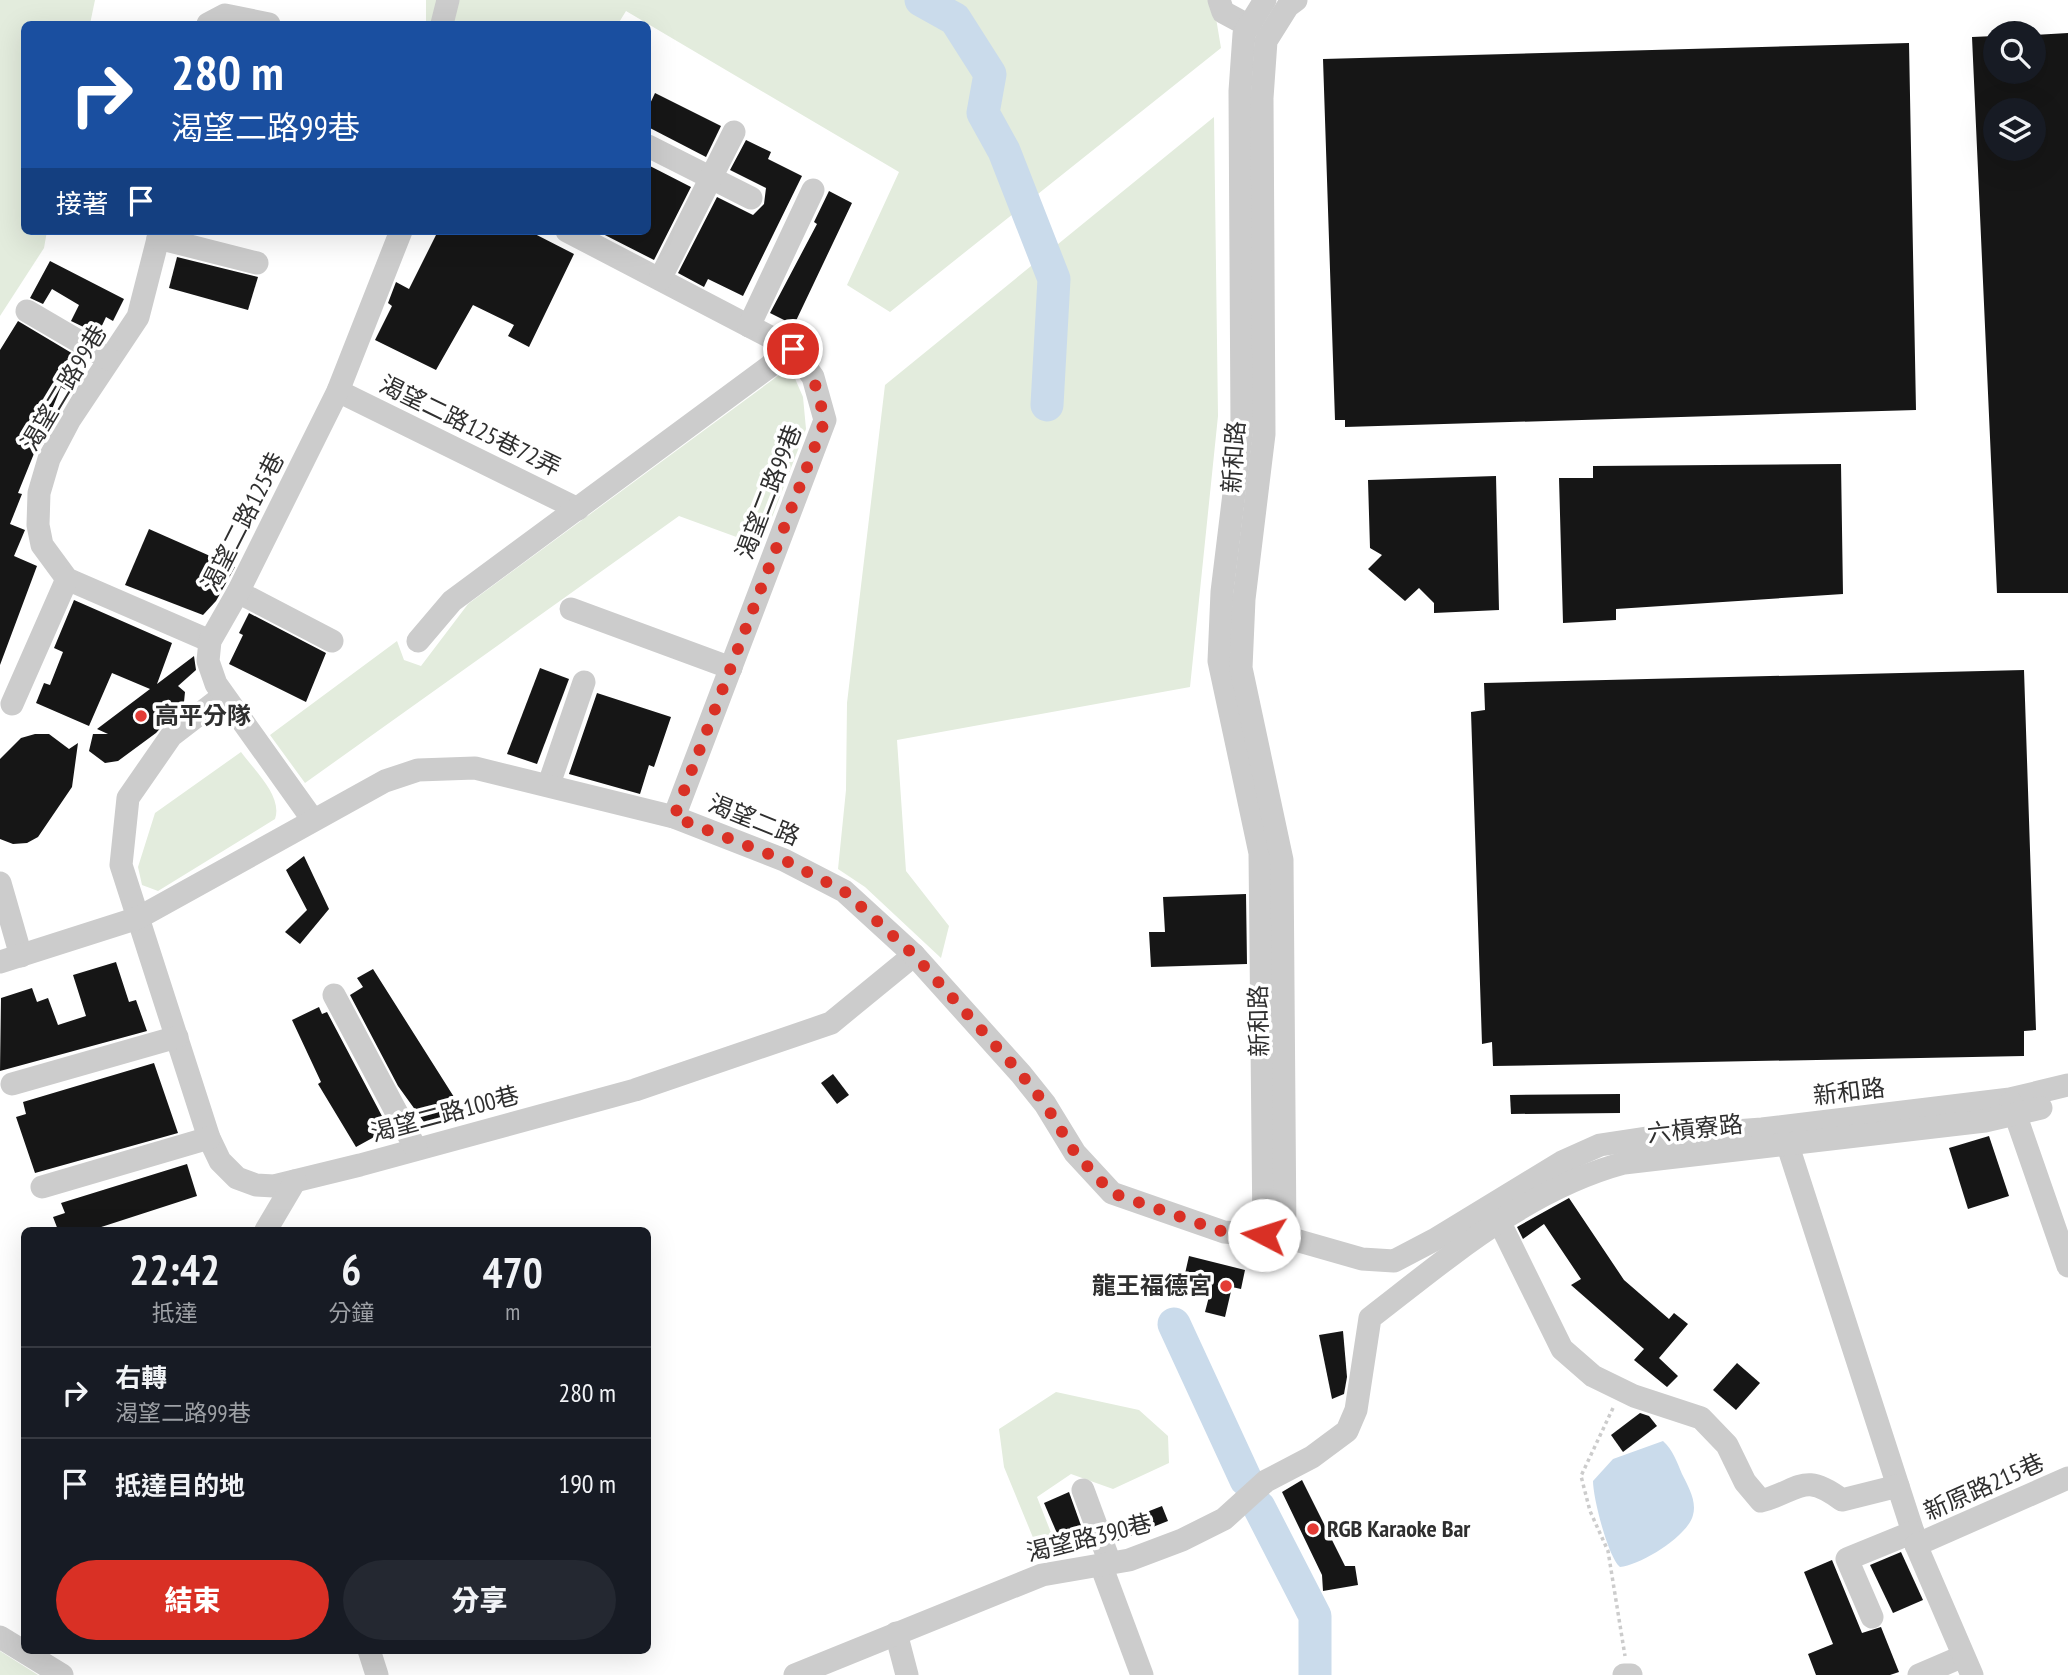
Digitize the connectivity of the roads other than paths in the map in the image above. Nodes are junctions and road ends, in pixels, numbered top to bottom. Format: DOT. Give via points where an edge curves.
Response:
graph roads {
  1 [pos="448,0"];
  2 [pos="1219,0"];
  3 [pos="1265,0"];
  4 [pos="1296,0"];
  5 [pos="214,21"];
  6 [pos="254,21"];
  7 [pos="443,21"];
  8 [pos="1249,26"];
  9 [pos="734,132"];
  10 [pos="651,148"];
  11 [pos="711,178"];
  12 [pos="813,190"];
  13 [pos="751,198"];
  14 [pos="159,235"];
  15 [pos="162,235"];
  16 [pos="399,235"];
  17 [pos="575,235"];
  18 [pos="257,263"];
  19 [pos="660,279"];
  20 [pos="27,311"];
  21 [pos="749,326"];
  22 [pos="793,349"];
  23 [pos="109,359"];
  24 [pos="338,391"];
  25 [pos="578,509"];
  26 [pos="67,579"];
  27 [pos="239,592"];
  28 [pos="571,610"];
  29 [pos="210,641"];
  30 [pos="332,641"];
  31 [pos="418,641"];
  32 [pos="731,668"];
  33 [pos="584,682"];
  34 [pos="223,696"];
  35 [pos="12,704"];
  36 [pos="549,784"];
  37 [pos="674,817"];
  38 [pos="313,820"];
  39 [pos="0,883"];
  40 [pos="138,918"];
  41 [pos="914,955"];
  42 [pos="10,959"];
  43 [pos="334,995"];
  44 [pos="177,1037"];
  45 [pos="12,1084"];
  46 [pos="2068,1085"];
  47 [pos="2068,1101"];
  48 [pos="2012,1107"];
  49 [pos="209,1138"];
  50 [pos="1788,1146"];
  51 [pos="416,1150"];
  52 [pos="295,1181"];
  53 [pos="42,1187"];
  54 [pos="1499,1221"];
  55 [pos="268,1227"];
  56 [pos="1275,1236"];
  57 [pos="2068,1266"];
  58 [pos="1370,1318"];
  59 [pos="2068,1478"];
  60 [pos="1898,1486"];
  61 [pos="1083,1490"];
  62 [pos="1914,1539"];
  63 [pos="1106,1564"];
  64 [pos="1872,1617"];
  65 [pos="896,1633"];
  66 [pos="0,1637"];
  67 [pos="21,1650"];
  68 [pos="28,1654"];
  69 [pos="370,1654"];
  70 [pos="1966,1666"];
  71 [pos="62,1675"];
  72 [pos="377,1675"];
  73 [pos="795,1675"];
  74 [pos="907,1675"];
  75 [pos="1142,1675"];
  76 [pos="1919,1675"];
  1 -- 7 [label="street"];
  2 -- 8 [label="street" via="1223,12"];
  3 -- 8 [label="street, 新和路"];
  4 -- 56 [label="street, 新和路" via="1266,41 1262,98 1264,434 1244,599 1241,668 1282,860"];
  5 -- 6 [label="street" via="225,15"];
  8 -- 56 [label="street, 新和路" via="1244,34 1240,91 1242,428 1219,661 1260,853"];
  9 -- 11 [label="street"];
  10 -- 11 [label="street"];
  11 -- 13 [label="street"];
  11 -- 19 [label="street"];
  12 -- 21 [label="street"];
  14 -- 23 [label="street, 渴望二路99巷" via="138,317"];
  15 -- 18 [label="street"];
  16 -- 24 [label="street, 渴望二路125巷"];
  17 -- 19 [label="street, 渴望二路99巷"];
  19 -- 21 [label="street, 渴望二路99巷"];
  20 -- 23 [label="street"];
  21 -- 22 [label="street, 渴望二路99巷"];
  22 -- 25 [label="street"];
  22 -- 32 [label="street, 渴望二路99巷" via="813,377 825,420"];
  23 -- 26 [label="street, 渴望二路99巷" via="49,459 39,493 42,545"];
  24 -- 25 [label="street, 渴望二路125巷72弄"];
  24 -- 27 [label="street, 渴望二路125巷"];
  25 -- 31 [label="street" via="452,601"];
  26 -- 29 [label="street"];
  26 -- 35 [label="street"];
  27 -- 29 [label="street, 渴望二路125巷"];
  27 -- 30 [label="street"];
  28 -- 32 [label="street"];
  29 -- 34 [label="street" via="208,661"];
  32 -- 37 [label="street, 渴望二路99巷"];
  33 -- 36 [label="street"];
  34 -- 38 [label="street"];
  34 -- 40 [label="street, 渴望二路100巷" via="171,736 128,798 121,865"];
  36 -- 37 [label="street, 渴望二路"];
  36 -- 38 [label="street, 渴望二路" via="475,768 418,770 384,780"];
  37 -- 41 [label="street, 渴望二路" via="784,860 844,891"];
  38 -- 40 [label="street, 渴望二路"];
  39 -- 42 [label="street"];
  40 -- 42 [label="street, 渴望二路"];
  40 -- 44 [label="street, 渴望二路100巷"];
  41 -- 51 [label="street, 渴望二路100巷" via="831,1023 635,1090"];
  41 -- 56 [label="street, 渴望二路" via="1021,1074 1075,1153 1112,1193 1224,1232"];
  43 -- 51 [label="street"];
  44 -- 45 [label="street"];
  44 -- 49 [label="street, 渴望二路100巷"];
  46 -- 48 [label="street, 新和路"];
  47 -- 48 [label="street, 六槓寮路"];
  48 -- 50 [label="street, 六槓寮路" via="1985,1121"];
  48 -- 56 [label="street, 新和路" via="1600,1145 1562,1162 1394,1261 1362,1259"];
  48 -- 57 [label="street"];
  49 -- 52 [label="street, 渴望二路100巷" via="220,1161 237,1178 274,1186"];
  49 -- 53 [label="street"];
  50 -- 54 [label="street, 六槓寮路" via="1624,1163 1592,1171"];
  50 -- 60 [label="street"];
  51 -- 52 [label="street, 渴望二路100巷"];
  52 -- 55 [label="street"];
  54 -- 58 [label="street, 六槓寮路"];
  54 -- 60 [label="street" via="1562,1349 1593,1376 1619,1389 1701,1418 1727,1445 1745,1482 1762,1501 1810,1483 1842,1500"];
  58 -- 63 [label="street, 渴望路390巷" via="1356,1410 1347,1432 1266,1481 1224,1519 1182,1540"];
  59 -- 62 [label="street, 新原路215巷"];
  60 -- 62 [label="street"];
  61 -- 63 [label="street"];
  62 -- 64 [label="street" via="1847,1559"];
  62 -- 70 [label="street, 新原路215巷"];
  63 -- 65 [label="street, 渴望路390巷" via="1042,1575"];
  63 -- 75 [label="street"];
  65 -- 73 [label="street, 渴望路390巷"];
  65 -- 74 [label="street"];
  66 -- 67 [label="street"];
  68 -- 71 [label="street"];
  69 -- 72 [label="street"];
  70 -- 76 [label="street"];
}
